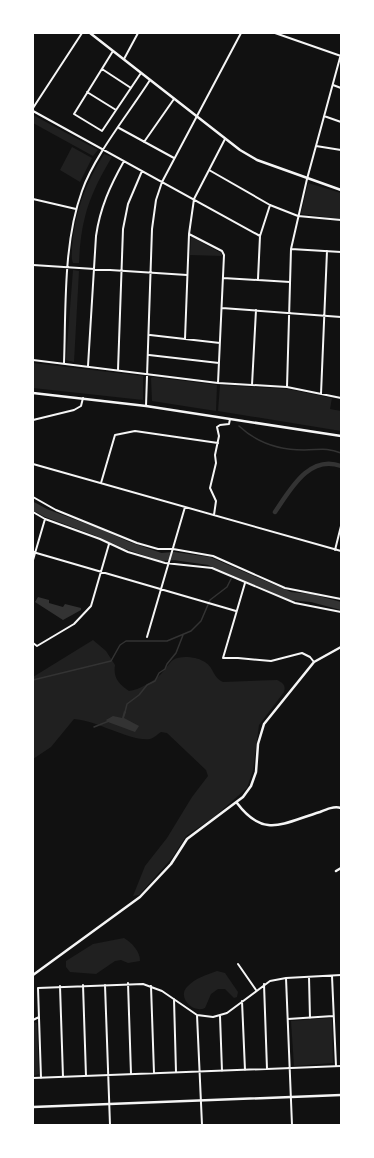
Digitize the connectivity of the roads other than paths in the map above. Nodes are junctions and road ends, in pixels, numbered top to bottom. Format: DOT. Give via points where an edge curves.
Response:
graph roads {
  1 [pos="82,33"];
  2 [pos="90,33"];
  3 [pos="138,33"];
  4 [pos="241,33"];
  5 [pos="275,33"];
  6 [pos="113,51"];
  7 [pos="341,56"];
  8 [pos="124,59"];
  9 [pos="102,69"];
  10 [pos="141,73"];
  11 [pos="150,80"];
  12 [pos="333,85"];
  13 [pos="131,88"];
  14 [pos="341,88"];
  15 [pos="87,92"];
  16 [pos="174,99"];
  17 [pos="33,110"];
  18 [pos="116,110"];
  19 [pos="324,116"];
  20 [pos="197,117"];
  21 [pos="341,122"];
  22 [pos="119,128"];
  23 [pos="224,139"];
  24 [pos="144,142"];
  25 [pos="316,146"];
  26 [pos="104,150"];
  27 [pos="341,150"];
  28 [pos="174,158"];
  29 [pos="124,161"];
  30 [pos="209,170"];
  31 [pos="142,171"];
  32 [pos="307,179"];
  33 [pos="162,182"];
  34 [pos="341,190"];
  35 [pos="33,199"];
  36 [pos="194,199"];
  37 [pos="270,205"];
  38 [pos="76,209"];
  39 [pos="298,216"];
  40 [pos="341,220"];
  41 [pos="189,234"];
  42 [pos="260,236"];
  43 [pos="291,249"];
  44 [pos="326,251"];
  45 [pos="341,252"];
  46 [pos="33,265"];
  47 [pos="68,268"];
  48 [pos="94,269"];
  49 [pos="122,271"];
  50 [pos="151,273"];
  51 [pos="188,275"];
  52 [pos="223,278"];
  53 [pos="258,279"];
  54 [pos="290,282"];
  55 [pos="222,308"];
  56 [pos="256,310"];
  57 [pos="290,313"];
  58 [pos="324,316"];
  59 [pos="341,317"];
  60 [pos="150,335"];
  61 [pos="185,339"];
  62 [pos="220,343"];
  63 [pos="149,355"];
  64 [pos="33,360"];
  65 [pos="64,363"];
  66 [pos="219,363"];
  67 [pos="88,366"];
  68 [pos="118,370"];
  69 [pos="148,374"];
  70 [pos="218,383"];
  71 [pos="252,385"];
  72 [pos="287,387"];
  73 [pos="33,393"];
  74 [pos="321,394"];
  75 [pos="83,398"];
  76 [pos="341,398"];
  77 [pos="146,406"];
  78 [pos="230,419"];
  79 [pos="33,420"];
  80 [pos="341,436"];
  81 [pos="218,443"];
  82 [pos="33,464"];
  83 [pos="101,483"];
  84 [pos="33,497"];
  85 [pos="185,507"];
  86 [pos="33,512"];
  87 [pos="214,515"];
  88 [pos="45,519"];
  89 [pos="341,526"];
  90 [pos="109,544"];
  91 [pos="172,550"];
  92 [pos="335,550"];
  93 [pos="341,551"];
  94 [pos="34,552"];
  95 [pos="33,560"];
  96 [pos="168,563"];
  97 [pos="101,571"];
  98 [pos="245,583"];
  99 [pos="161,587"];
  100 [pos="341,599"];
  101 [pos="236,610"];
  102 [pos="341,612"];
  103 [pos="146,637"];
  104 [pos="33,643"];
  105 [pos="341,647"];
  106 [pos="314,662"];
  107 [pos="237,802"];
  108 [pos="341,808"];
  109 [pos="341,868"];
  110 [pos="336,871"];
  111 [pos="238,964"];
  112 [pos="33,975"];
  113 [pos="341,975"];
  114 [pos="332,976"];
  115 [pos="309,977"];
  116 [pos="286,978"];
  117 [pos="105,984"];
  118 [pos="128,984"];
  119 [pos="264,984"];
  120 [pos="83,985"];
  121 [pos="60,986"];
  122 [pos="151,986"];
  123 [pos="256,990"];
  124 [pos="174,999"];
  125 [pos="242,1001"];
  126 [pos="197,1015"];
  127 [pos="220,1016"];
  128 [pos="333,1016"];
  129 [pos="39,1017"];
  130 [pos="288,1018"];
  131 [pos="310,1018"];
  132 [pos="33,1020"];
  133 [pos="336,1066"];
  134 [pos="341,1066"];
  135 [pos="290,1068"];
  136 [pos="267,1069"];
  137 [pos="222,1070"];
  138 [pos="245,1070"];
  139 [pos="176,1072"];
  140 [pos="199,1072"];
  141 [pos="154,1073"];
  142 [pos="131,1074"];
  143 [pos="109,1075"];
  144 [pos="86,1076"];
  145 [pos="64,1077"];
  146 [pos="33,1078"];
  147 [pos="41,1078"];
  148 [pos="341,1095"];
  149 [pos="291,1097"];
  150 [pos="200,1101"];
  151 [pos="110,1104"];
  152 [pos="33,1107"];
  153 [pos="110,1125"];
  154 [pos="202,1125"];
  155 [pos="292,1125"];
  156 [pos="332,1125"];
  157 [pos="337,1125"];
  158 [pos="341,1125"];
  1 -- 17 [label="street"];
  2 -- 6 [label="street"];
  3 -- 8 [label="street"];
  4 -- 20 [label="street"];
  5 -- 7 [label="street"];
  6 -- 8 [label="street"];
  6 -- 9 [label="street"];
  7 -- 12 [label="street"];
  8 -- 10 [label="street"];
  9 -- 13 [label="street"];
  9 -- 15 [label="street"];
  10 -- 11 [label="street"];
  10 -- 13 [label="street"];
  11 -- 16 [label="street"];
  11 -- 22 [label="street"];
  12 -- 14 [label="street"];
  12 -- 19 [label="street"];
  13 -- 18 [label="street"];
  15 -- 18 [label="street"];
  15 -- 18 [label="street" via="74,114 102,131"];
  16 -- 20 [label="street"];
  16 -- 24 [label="street"];
  17 -- 26 [label="street"];
  19 -- 21 [label="street"];
  19 -- 25 [label="street"];
  20 -- 23 [label="street"];
  20 -- 28 [label="street"];
  22 -- 24 [label="street"];
  22 -- 26 [label="street"];
  23 -- 30 [label="street"];
  23 -- 32 [label="street" via="258,160"];
  24 -- 28 [label="street"];
  25 -- 27 [label="street"];
  25 -- 32 [label="street"];
  26 -- 29 [label="street"];
  26 -- 38 [label="street" via="82,190"];
  28 -- 33 [label="street"];
  29 -- 31 [label="street"];
  29 -- 48 [label="street" via="110,186 98,220"];
  30 -- 36 [label="street"];
  30 -- 37 [label="street"];
  31 -- 33 [label="street"];
  31 -- 49 [label="street" via="124,217"];
  32 -- 34 [label="street"];
  32 -- 39 [label="street"];
  33 -- 36 [label="street"];
  33 -- 50 [label="street" via="153,214"];
  35 -- 38 [label="street"];
  36 -- 41 [label="street"];
  36 -- 42 [label="street"];
  37 -- 39 [label="street"];
  37 -- 42 [label="street"];
  38 -- 47 [label="street" via="70,237"];
  39 -- 40 [label="street"];
  39 -- 43 [label="street"];
  41 -- 51 [label="street"];
  41 -- 52 [label="street" via="222,251"];
  42 -- 53 [label="street"];
  43 -- 44 [label="street"];
  43 -- 54 [label="street"];
  44 -- 45 [label="street"];
  44 -- 58 [label="street"];
  46 -- 47 [label="street"];
  47 -- 48 [label="street"];
  47 -- 65 [label="street"];
  48 -- 49 [label="street"];
  48 -- 67 [label="street"];
  49 -- 50 [label="street"];
  49 -- 68 [label="street"];
  50 -- 51 [label="street"];
  50 -- 60 [label="street"];
  51 -- 61 [label="street"];
  52 -- 53 [label="street"];
  52 -- 55 [label="street"];
  53 -- 54 [label="street"];
  54 -- 57 [label="street"];
  55 -- 56 [label="street"];
  55 -- 62 [label="street"];
  56 -- 57 [label="street"];
  56 -- 71 [label="street"];
  57 -- 58 [label="street"];
  57 -- 72 [label="street"];
  58 -- 59 [label="street"];
  58 -- 74 [label="street"];
  60 -- 61 [label="street"];
  60 -- 63 [label="street"];
  61 -- 62 [label="street"];
  62 -- 66 [label="street"];
  63 -- 66 [label="street"];
  63 -- 69 [label="street"];
  64 -- 65 [label="street"];
  65 -- 67 [label="street"];
  66 -- 70 [label="street"];
  67 -- 68 [label="street"];
  68 -- 69 [label="street"];
  69 -- 70 [label="street"];
  69 -- 77 [label="street"];
  70 -- 71 [label="street"];
  71 -- 72 [label="street"];
  72 -- 74 [label="street"];
  73 -- 75 [label="street"];
  74 -- 76 [label="street"];
  75 -- 77 [label="street"];
  75 -- 79 [label="street" via="81,406 74,410"];
  77 -- 78 [label="street"];
  78 -- 80 [label="street"];
  78 -- 81 [label="street" via="229,424 218,426"];
  81 -- 83 [label="street" via="135,432 115,435"];
  81 -- 87 [label="street" via="210,488 216,501"];
  82 -- 83 [label="street"];
  83 -- 85 [label="street"];
  84 -- 91 [label="street" via="56,510 137,543"];
  85 -- 87 [label="street"];
  85 -- 91 [label="street"];
  86 -- 88 [label="street"];
  87 -- 92 [label="street"];
  88 -- 90 [label="street"];
  88 -- 94 [label="street"];
  89 -- 92 [label="street"];
  90 -- 96 [label="street"];
  90 -- 97 [label="street"];
  91 -- 96 [label="street"];
  91 -- 100 [label="street" via="205,554 285,588"];
  92 -- 93 [label="street"];
  94 -- 95 [label="street"];
  94 -- 97 [label="street"];
  96 -- 98 [label="street" via="212,568"];
  96 -- 99 [label="street"];
  97 -- 99 [label="street"];
  97 -- 104 [label="street" via="91,606 80,619 37,646"];
  98 -- 101 [label="street"];
  98 -- 102 [label="street" via="295,603"];
  99 -- 101 [label="street"];
  99 -- 103 [label="street"];
  101 -- 106 [label="street" via="223,658 271,661 302,653"];
  105 -- 106 [label="street"];
  106 -- 107 [label="street" via="264,724 260,733 256,772 251,786"];
  107 -- 108 [label="street" via="246,815 267,825 281,824 332,808"];
  107 -- 112 [label="street" via="188,840 172,864 140,897"];
  109 -- 110 [label="street"];
  111 -- 123 [label="street"];
  113 -- 114 [label="street"];
  114 -- 115 [label="street"];
  114 -- 128 [label="street"];
  115 -- 116 [label="street"];
  115 -- 131 [label="street"];
  116 -- 119 [label="street"];
  116 -- 130 [label="street"];
  117 -- 118 [label="street"];
  117 -- 120 [label="street"];
  117 -- 143 [label="street"];
  118 -- 122 [label="street"];
  118 -- 142 [label="street"];
  119 -- 123 [label="street"];
  119 -- 136 [label="street"];
  120 -- 121 [label="street"];
  120 -- 144 [label="street"];
  121 -- 129 [label="street" via="38,988"];
  121 -- 145 [label="street"];
  122 -- 124 [label="street"];
  122 -- 141 [label="street"];
  123 -- 125 [label="street"];
  124 -- 126 [label="street"];
  124 -- 139 [label="street"];
  125 -- 127 [label="street"];
  125 -- 138 [label="street"];
  126 -- 127 [label="street"];
  126 -- 140 [label="street"];
  127 -- 137 [label="street"];
  128 -- 131 [label="street"];
  128 -- 133 [label="street"];
  129 -- 132 [label="street"];
  129 -- 147 [label="street"];
  130 -- 131 [label="street"];
  130 -- 135 [label="street"];
  133 -- 134 [label="street"];
  133 -- 135 [label="street"];
  135 -- 136 [label="street"];
  135 -- 149 [label="street"];
  136 -- 138 [label="street"];
  137 -- 138 [label="street"];
  137 -- 140 [label="street"];
  139 -- 140 [label="street"];
  139 -- 141 [label="street"];
  140 -- 150 [label="street"];
  141 -- 142 [label="street"];
  142 -- 143 [label="street"];
  143 -- 144 [label="street"];
  143 -- 151 [label="street"];
  144 -- 145 [label="street"];
  145 -- 147 [label="street"];
  146 -- 147 [label="street"];
  148 -- 149 [label="street"];
  149 -- 150 [label="street"];
  149 -- 155 [label="street"];
  150 -- 151 [label="street"];
  150 -- 154 [label="street"];
  151 -- 152 [label="street"];
  151 -- 153 [label="street"];
  156 -- 157 [label="street"];
  157 -- 158 [label="street"];
}
